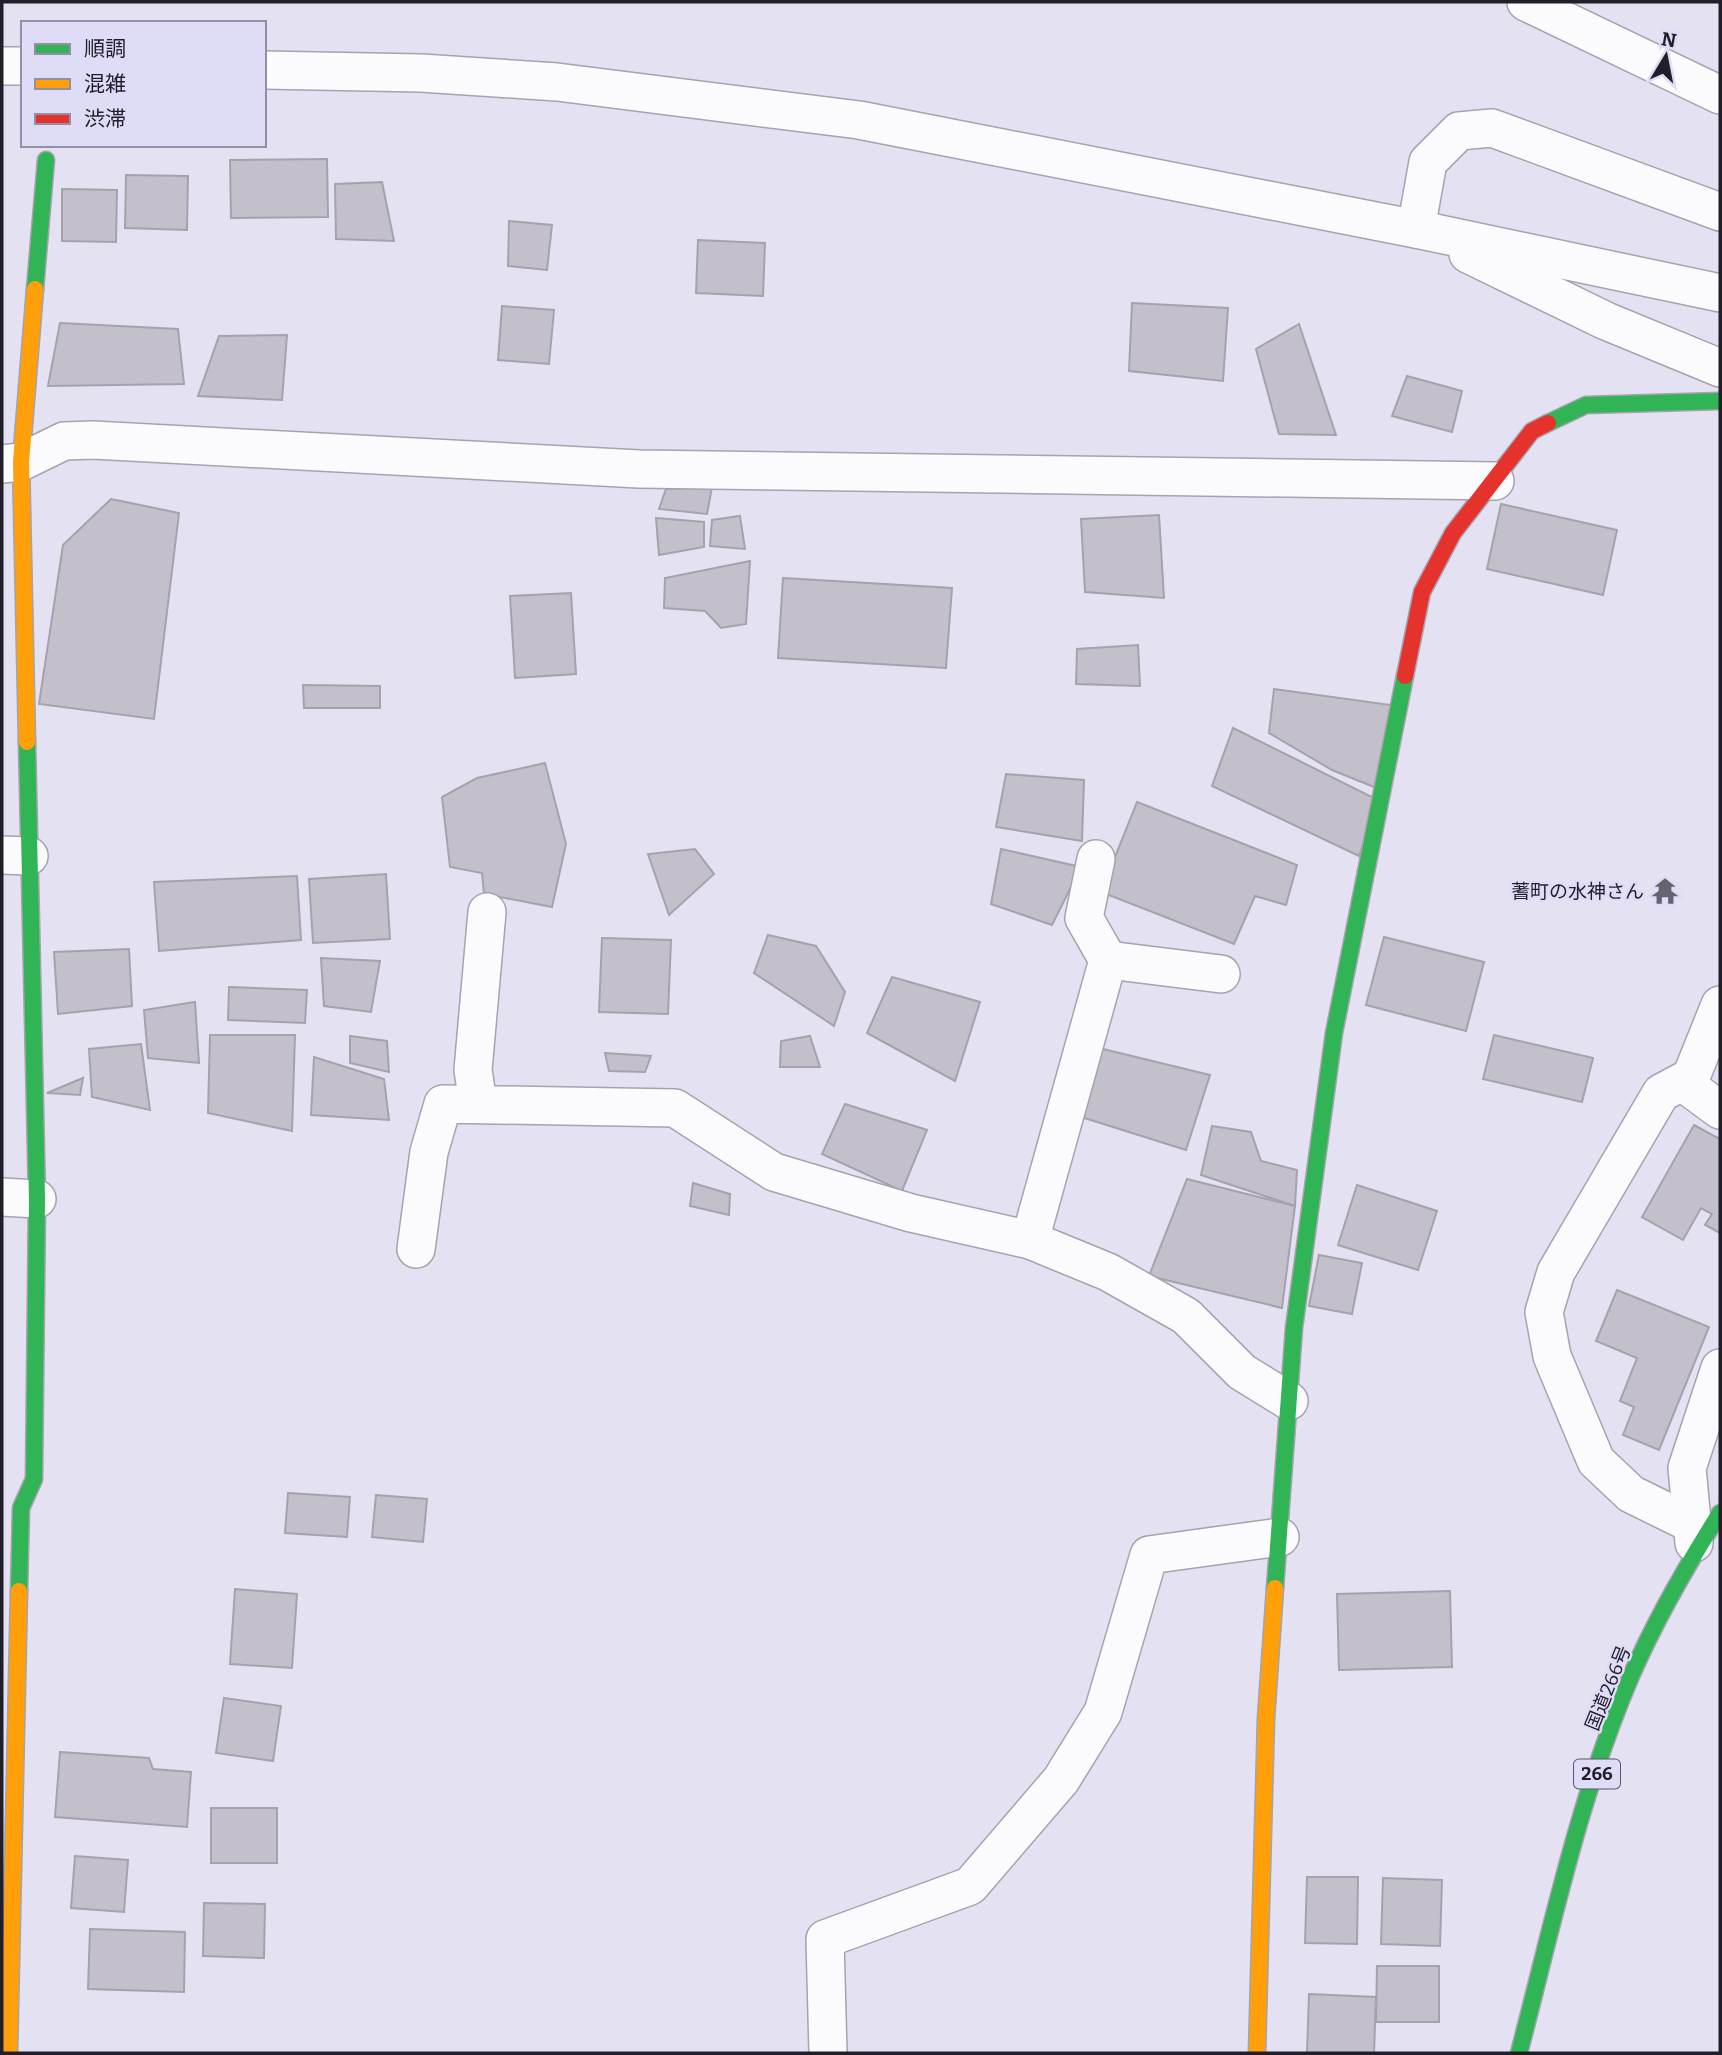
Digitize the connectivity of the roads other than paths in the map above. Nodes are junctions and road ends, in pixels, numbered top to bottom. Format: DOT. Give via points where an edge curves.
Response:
graph roads {
  1 [pos="1526,2"];
  2 [pos="2,66"];
  3 [pos="21,66"];
  4 [pos="266,70"];
  5 [pos="1720,95"];
  6 [pos="46,160"];
  7 [pos="1720,212"];
  8 [pos="1416,229"];
  9 [pos="1720,293"];
  10 [pos="1720,368"];
  11 [pos="1720,401"];
  12 [pos="11,463"];
  13 [pos="1495,481"];
  14 [pos="16,856"];
  15 [pos="1096,859"];
  16 [pos="487,912"];
  17 [pos="1108,960"];
  18 [pos="1221,974"];
  19 [pos="1720,1005"];
  20 [pos="1682,1082"];
  21 [pos="478,1103"];
  22 [pos="1720,1110"];
  23 [pos="19,1198"];
  24 [pos="1030,1240"];
  25 [pos="416,1249"];
  26 [pos="1720,1368"];
  27 [pos="1289,1401"];
  28 [pos="1707,1533"];
  29 [pos="1280,1537"];
  30 [pos="9,2053"];
  31 [pos="828,2053"];
  32 [pos="1257,2053"];
  33 [pos="1518,2053"];
  1 -- 5 [label="street"];
  2 -- 3 [label="street"];
  4 -- 8 [label="street" via="557,82 859,120"];
  6 -- 12 [label="main road"];
  7 -- 8 [label="street" via="1492,128 1460,131 1428,162"];
  8 -- 9 [label="street"];
  8 -- 10 [label="street" via="1605,321"];
  11 -- 13 [label="main road" via="1586,405 1532,431"];
  12 -- 13 [label="street" via="64,441 93,440 639,469"];
  12 -- 14 [label="main road"];
  13 -- 27 [label="main road" via="1453,533 1422,592 1334,1033 1294,1328"];
  14 -- 23 [label="main road"];
  15 -- 17 [label="street" via="1084,918"];
  16 -- 21 [label="street" via="472,1070"];
  17 -- 18 [label="street"];
  17 -- 24 [label="street"];
  19 -- 20 [label="street" via="1691,1077"];
  20 -- 22 [label="street"];
  20 -- 28 [label="street" via="1661,1093 1556,1272 1544,1312 1552,1356 1596,1461 1631,1494"];
  21 -- 24 [label="street" via="674,1108 774,1172 911,1213"];
  21 -- 25 [label="street" via="443,1104 429,1152"];
  23 -- 30 [label="main road" via="34,1479 21,1508"];
  24 -- 27 [label="street" via="1108,1272 1186,1316 1242,1372"];
  26 -- 28 [label="street" via="1687,1468"];
  27 -- 29 [label="main road"];
  28 -- 33 [label="main road, 国道266号 / 266" via="1683,1570 1621,1700 1574,1847"];
  29 -- 31 [label="street" via="1149,1555 1103,1712 1052,1791 970,1886 825,1939"];
  29 -- 32 [label="main road" via="1266,1719"];
}
